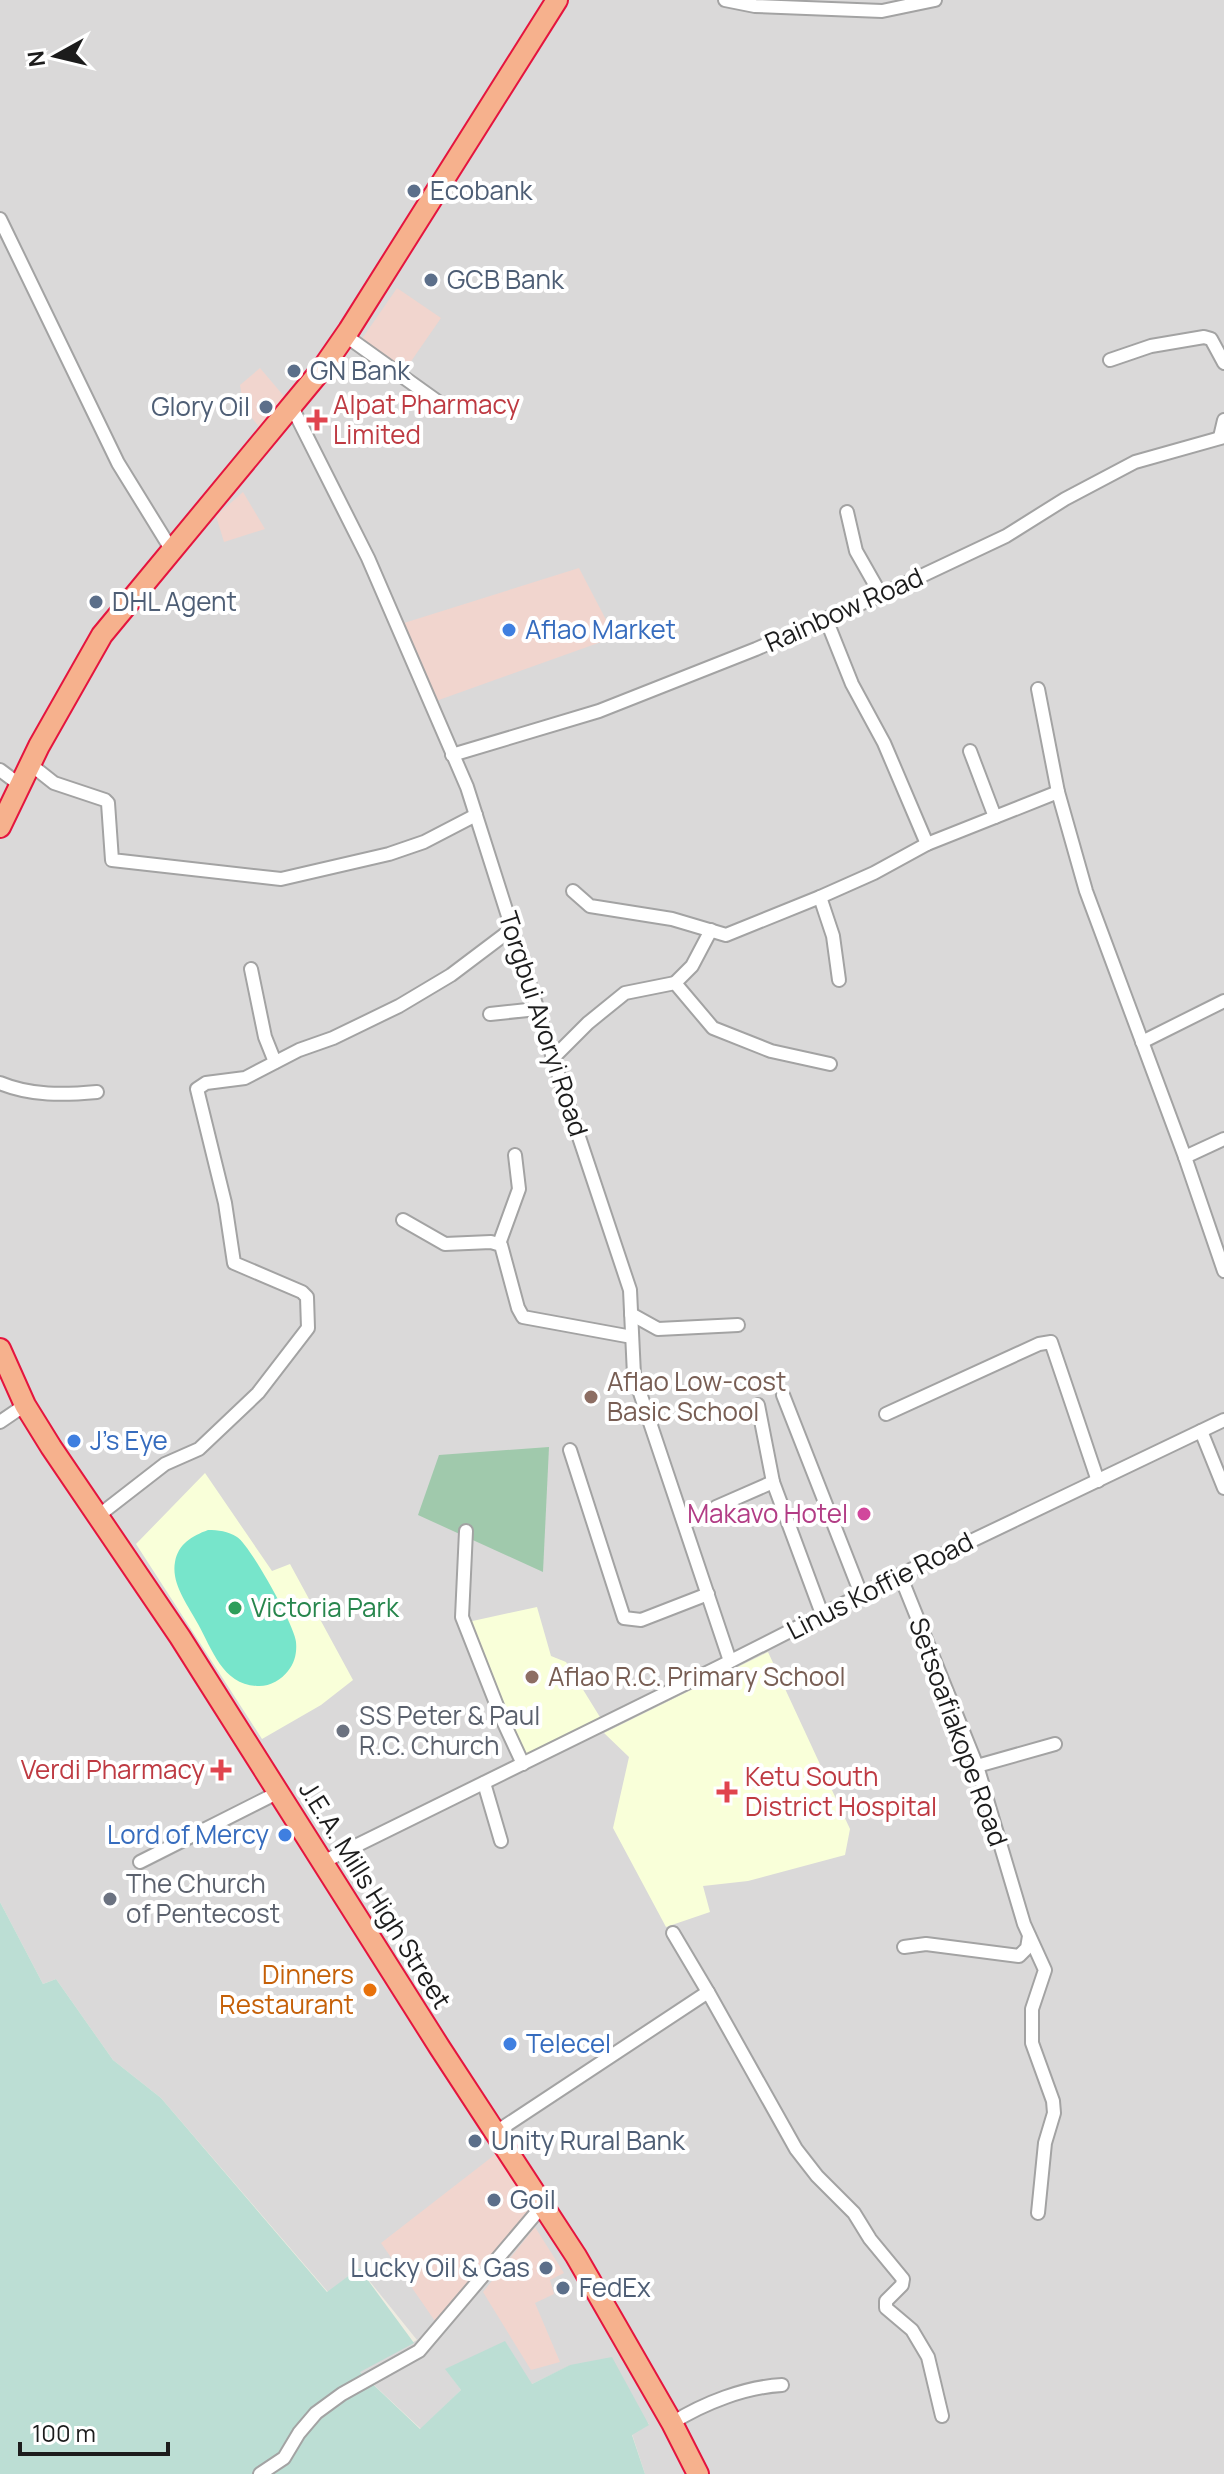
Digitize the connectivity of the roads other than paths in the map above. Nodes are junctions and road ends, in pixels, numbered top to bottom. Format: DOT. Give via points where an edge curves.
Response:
graph roads {
  1 [pos="557,0"];
  2 [pos="725,0"];
  3 [pos="935,0"];
  4 [pos="0,219"];
  5 [pos="346,336"];
  6 [pos="1110,360"];
  7 [pos="1224,363"];
  8 [pos="459,406"];
  9 [pos="292,407"];
  10 [pos="1224,420"];
  11 [pos="1222,437"];
  12 [pos="847,512"];
  13 [pos="171,549"];
  14 [pos="881,595"];
  15 [pos="826,619"];
  16 [pos="1038,689"];
  17 [pos="970,751"];
  18 [pos="452,755"];
  19 [pos="30,764"];
  20 [pos="0,770"];
  21 [pos="20,785"];
  22 [pos="1058,792"];
  23 [pos="476,815"];
  24 [pos="995,817"];
  25 [pos="0,827"];
  26 [pos="927,844"];
  27 [pos="573,891"];
  28 [pos="820,897"];
  29 [pos="512,929"];
  30 [pos="711,930"];
  31 [pos="251,969"];
  32 [pos="839,980"];
  33 [pos="675,983"];
  34 [pos="1224,1001"];
  35 [pos="537,1009"];
  36 [pos="490,1014"];
  37 [pos="1142,1042"];
  38 [pos="553,1058"];
  39 [pos="275,1062"];
  40 [pos="830,1064"];
  41 [pos="0,1083"];
  42 [pos="97,1092"];
  43 [pos="1224,1139"];
  44 [pos="515,1155"];
  45 [pos="1185,1157"];
  46 [pos="403,1220"];
  47 [pos="499,1244"];
  48 [pos="1223,1263"];
  49 [pos="631,1314"];
  50 [pos="738,1325"];
  51 [pos="632,1337"];
  52 [pos="0,1349"];
  53 [pos="783,1395"];
  54 [pos="25,1405"];
  55 [pos="758,1405"];
  56 [pos="886,1414"];
  57 [pos="1224,1420"];
  58 [pos="0,1422"];
  59 [pos="1201,1431"];
  60 [pos="570,1450"];
  61 [pos="1098,1481"];
  62 [pos="773,1482"];
  63 [pos="1224,1488"];
  64 [pos="716,1507"];
  65 [pos="98,1516"];
  66 [pos="466,1531"];
  67 [pos="900,1575"];
  68 [pos="708,1594"];
  69 [pos="861,1594"];
  70 [pos="822,1614"];
  71 [pos="730,1661"];
  72 [pos="1055,1744"];
  73 [pos="523,1764"];
  74 [pos="977,1766"];
  75 [pos="484,1783"];
  76 [pos="279,1792"];
  77 [pos="501,1841"];
  78 [pos="140,1862"];
  79 [pos="323,1862"];
  80 [pos="673,1933"];
  81 [pos="1029,1936"];
  82 [pos="904,1947"];
  83 [pos="708,1992"];
  84 [pos="496,2132"];
  85 [pos="543,2205"];
  86 [pos="1038,2213"];
  87 [pos="782,2385"];
  88 [pos="942,2416"];
  89 [pos="672,2423"];
  90 [pos="260,2474"];
  91 [pos="698,2474"];
  1 -- 5 [label="highway"];
  2 -- 3 [label="street" via="882,11"];
  4 -- 13 [label="street" via="118,463"];
  5 -- 8 [label="street" via="433,400 448,409"];
  5 -- 9 [label="highway"];
  6 -- 7 [label="street" via="1204,337 1211,339"];
  9 -- 13 [label="highway"];
  9 -- 18 [label="street, Torgbui Avoryi Road" via="368,558"];
  10 -- 11 [label="street"];
  11 -- 14 [label="street, Rainbow Road" via="1135,462 1006,536"];
  12 -- 14 [label="street" via="856,551"];
  13 -- 19 [label="highway" via="102,635"];
  14 -- 15 [label="street, Rainbow Road"];
  15 -- 18 [label="street, Rainbow Road" via="599,711"];
  15 -- 26 [label="street"];
  16 -- 22 [label="street"];
  17 -- 24 [label="street"];
  18 -- 23 [label="street, Torgbui Avoryi Road"];
  19 -- 21 [label="highway"];
  19 -- 23 [label="street" via="54,783 108,803 112,860 175,869 281,879 389,854"];
  20 -- 21 [label="street"];
  21 -- 25 [label="highway"];
  22 -- 24 [label="street"];
  22 -- 37 [label="street" via="1086,891"];
  23 -- 29 [label="street, Torgbui Avoryi Road"];
  24 -- 26 [label="street"];
  26 -- 28 [label="street"];
  27 -- 30 [label="street" via="590,906"];
  28 -- 30 [label="street" via="726,935"];
  28 -- 32 [label="street"];
  29 -- 35 [label="street, Torgbui Avoryi Road"];
  29 -- 39 [label="street" via="399,1006"];
  30 -- 33 [label="street" via="692,966"];
  31 -- 39 [label="street"];
  33 -- 38 [label="street" via="625,993"];
  33 -- 40 [label="street" via="713,1028 771,1051"];
  34 -- 37 [label="street"];
  35 -- 36 [label="street"];
  35 -- 38 [label="street, Torgbui Avoryi Road"];
  37 -- 45 [label="street"];
  38 -- 49 [label="street, Torgbui Avoryi Road" via="630,1290"];
  39 -- 65 [label="street" via="245,1078 197,1089 234,1263 302,1292 307,1297 308,1328 258,1393 199,1449 165,1464"];
  41 -- 42 [label="street" via="19,1091"];
  43 -- 45 [label="street"];
  44 -- 47 [label="street" via="519,1189"];
  45 -- 48 [label="street"];
  46 -- 47 [label="street" via="445,1244"];
  47 -- 51 [label="street" via="523,1317"];
  49 -- 50 [label="street" via="658,1329"];
  49 -- 51 [label="street, Torgbui Avoryi Road"];
  51 -- 68 [label="street, Torgbui Avoryi Road" via="634,1375"];
  52 -- 54 [label="highway, J.E.A. Mills High Street"];
  53 -- 69 [label="street"];
  54 -- 58 [label="street"];
  54 -- 65 [label="highway, J.E.A. Mills High Street"];
  55 -- 62 [label="street"];
  56 -- 61 [label="street" via="1051,1342"];
  57 -- 59 [label="street, Linus Koffie Road"];
  59 -- 61 [label="street, Linus Koffie Road"];
  59 -- 63 [label="street"];
  60 -- 68 [label="street" via="624,1618 641,1620"];
  61 -- 67 [label="street, Linus Koffie Road"];
  62 -- 64 [label="street"];
  62 -- 70 [label="street"];
  65 -- 76 [label="highway, J.E.A. Mills High Street"];
  66 -- 73 [label="street" via="462,1617"];
  67 -- 69 [label="street, Linus Koffie Road"];
  67 -- 74 [label="street, Setsoafiakope Road"];
  68 -- 71 [label="street, Torgbui Avoryi Road"];
  69 -- 70 [label="street, Linus Koffie Road"];
  70 -- 71 [label="street, Linus Koffie Road"];
  71 -- 73 [label="street, Linus Koffie Road"];
  72 -- 74 [label="street"];
  73 -- 75 [label="street, Linus Koffie Road"];
  74 -- 81 [label="street, Setsoafiakope Road"];
  75 -- 77 [label="street"];
  75 -- 79 [label="street, Linus Koffie Road"];
  76 -- 78 [label="street"];
  76 -- 79 [label="highway, J.E.A. Mills High Street"];
  79 -- 84 [label="highway, J.E.A. Mills High Street"];
  80 -- 83 [label="street"];
  81 -- 82 [label="street" via="1019,1956 926,1944"];
  81 -- 86 [label="street, Setsoafiakope Road" via="1045,1970 1032,2009 1032,2043 1054,2113 1045,2143"];
  83 -- 84 [label="street"];
  83 -- 88 [label="street" via="796,2149 854,2213 903,2279 886,2308 912,2330 928,2357"];
  84 -- 85 [label="highway, J.E.A. Mills High Street"];
  85 -- 89 [label="highway, J.E.A. Mills High Street"];
  85 -- 90 [label="street" via="419,2351 316,2413 284,2458"];
  87 -- 89 [label="street" via="718,2400"];
  89 -- 91 [label="highway, J.E.A. Mills High Street"];
}
